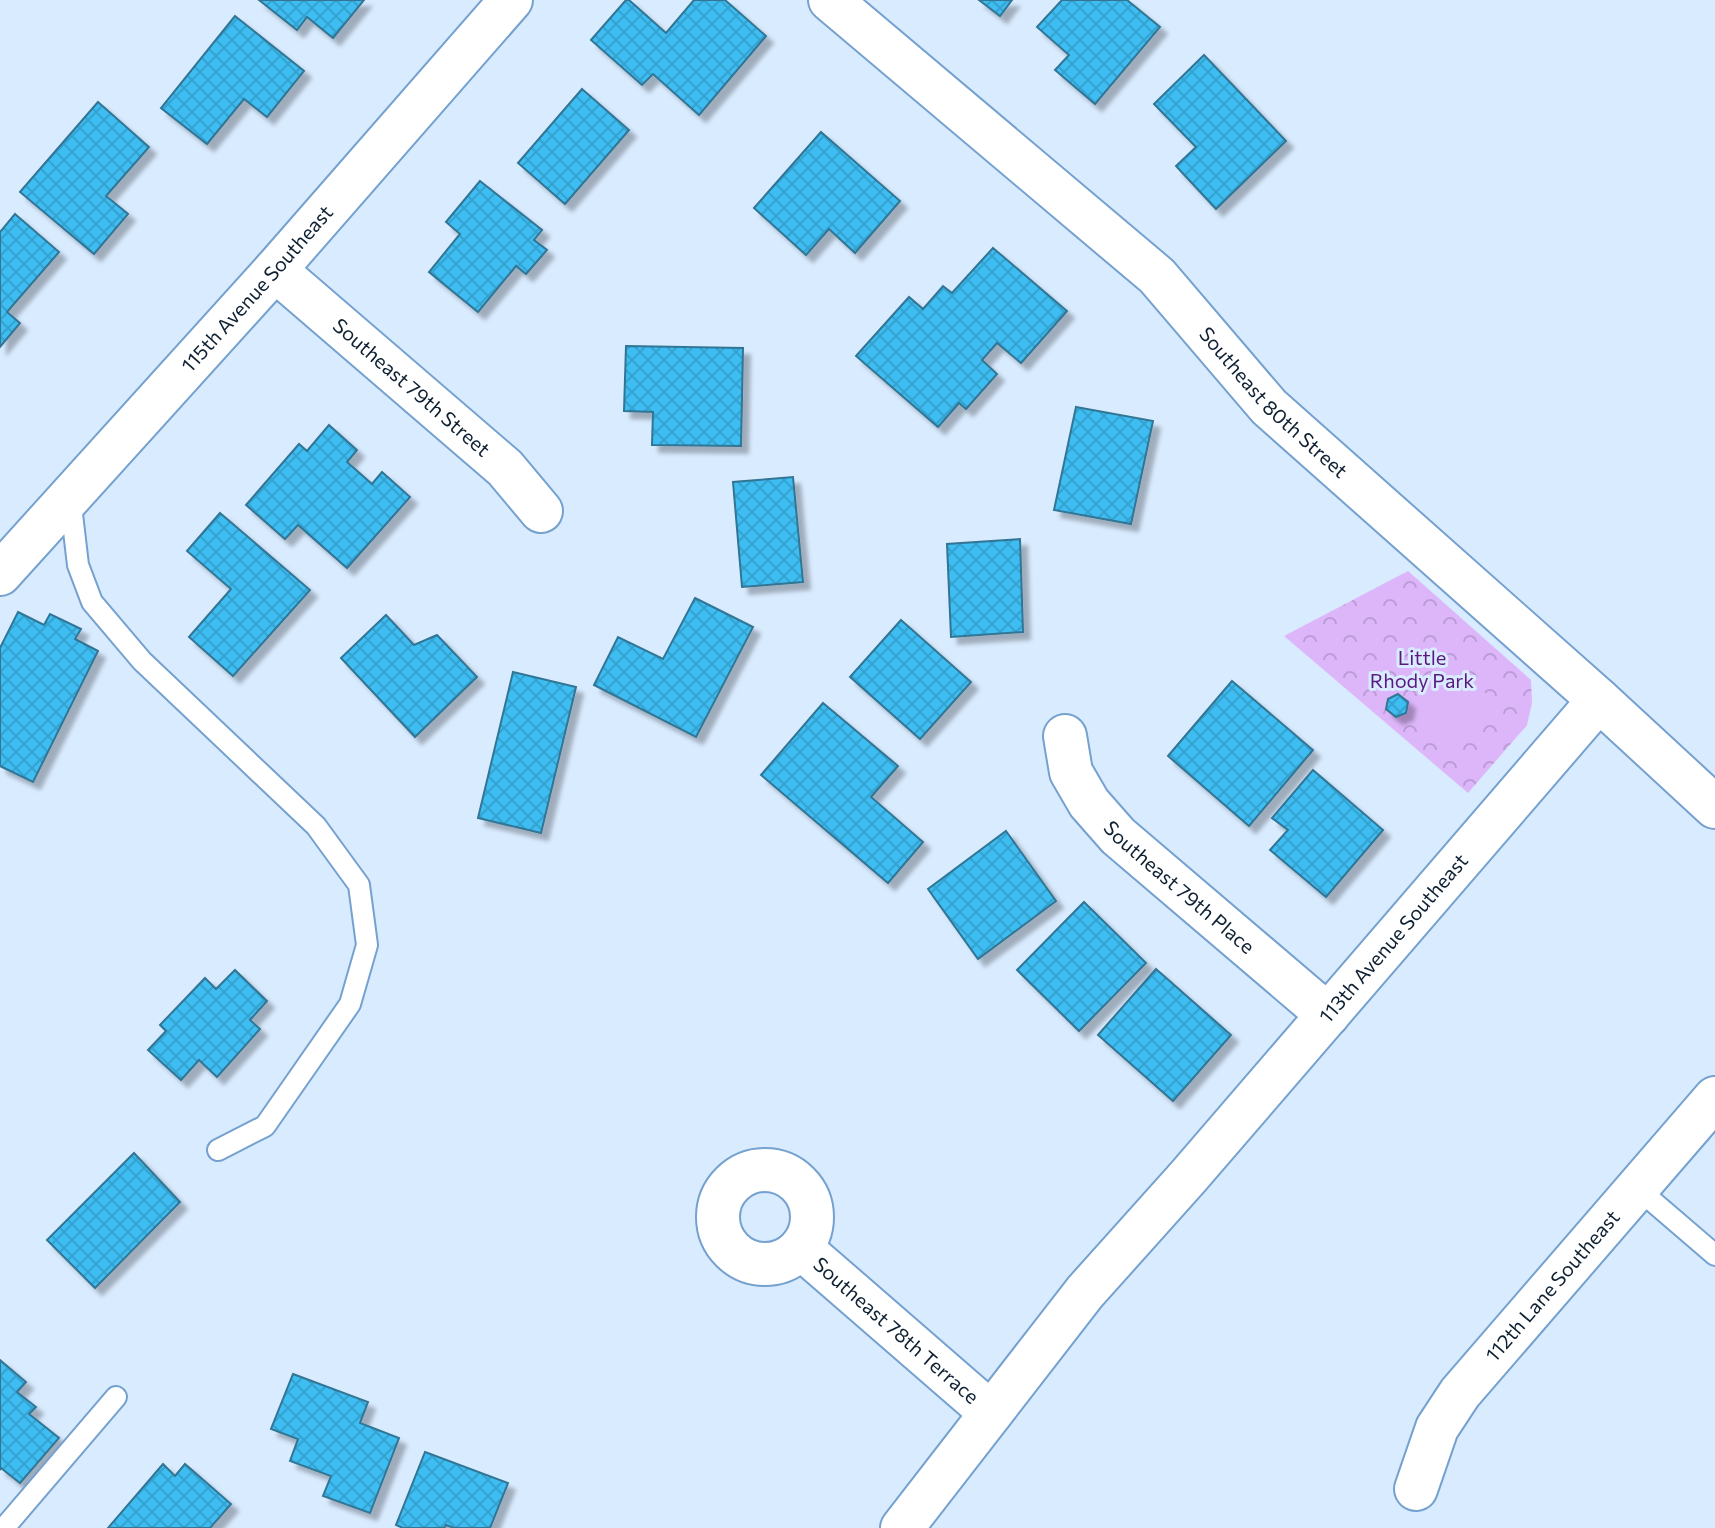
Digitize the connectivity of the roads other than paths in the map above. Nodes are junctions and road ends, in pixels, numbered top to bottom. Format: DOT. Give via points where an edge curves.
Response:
graph roads {
  1 [pos="511,0"];
  2 [pos="830,0"];
  3 [pos="275,270"];
  4 [pos="70,497"];
  5 [pos="541,511"];
  6 [pos="0,574"];
  7 [pos="1599,700"];
  8 [pos="1065,736"];
  9 [pos="1715,807"];
  10 [pos="1328,1015"];
  11 [pos="1715,1098"];
  12 [pos="218,1150"];
  13 [pos="1637,1188"];
  14 [pos="801,1248"];
  15 [pos="1715,1255"];
  16 [pos="116,1397"];
  17 [pos="991,1413"];
  18 [pos="1416,1489"];
  19 [pos="4,1528"];
  20 [pos="902,1528"];
  1 -- 3 [label="street, 115th Avenue Southeast"];
  2 -- 7 [label="street, Southeast 80th Street" via="1157,276 1269,407"];
  3 -- 4 [label="street, 115th Avenue Southeast"];
  3 -- 5 [label="street, Southeast 79th Street" via="505,468"];
  4 -- 6 [label="street, 115th Avenue Southeast"];
  4 -- 12 [label="lane" via="78,565 92,602 142,661 316,826 359,885 367,945 350,1004 265,1126"];
  7 -- 9 [label="street, Southeast 80th Street"];
  7 -- 10 [label="street, 113th Avenue Southeast"];
  8 -- 10 [label="street, Southeast 79th Place" via="1071,772 1118,836"];
  10 -- 17 [label="street, 113th Avenue Southeast" via="1085,1292"];
  11 -- 13 [label="street, 112th Lane Southeast"];
  13 -- 15 [label="lane"];
  13 -- 18 [label="street, 112th Lane Southeast" via="1460,1393 1437,1428"];
  14 -- 17 [label="street, Southeast 78th Terrace"];
  16 -- 19 [label="lane"];
  17 -- 20 [label="street, 113th Avenue Southeast"];
}
